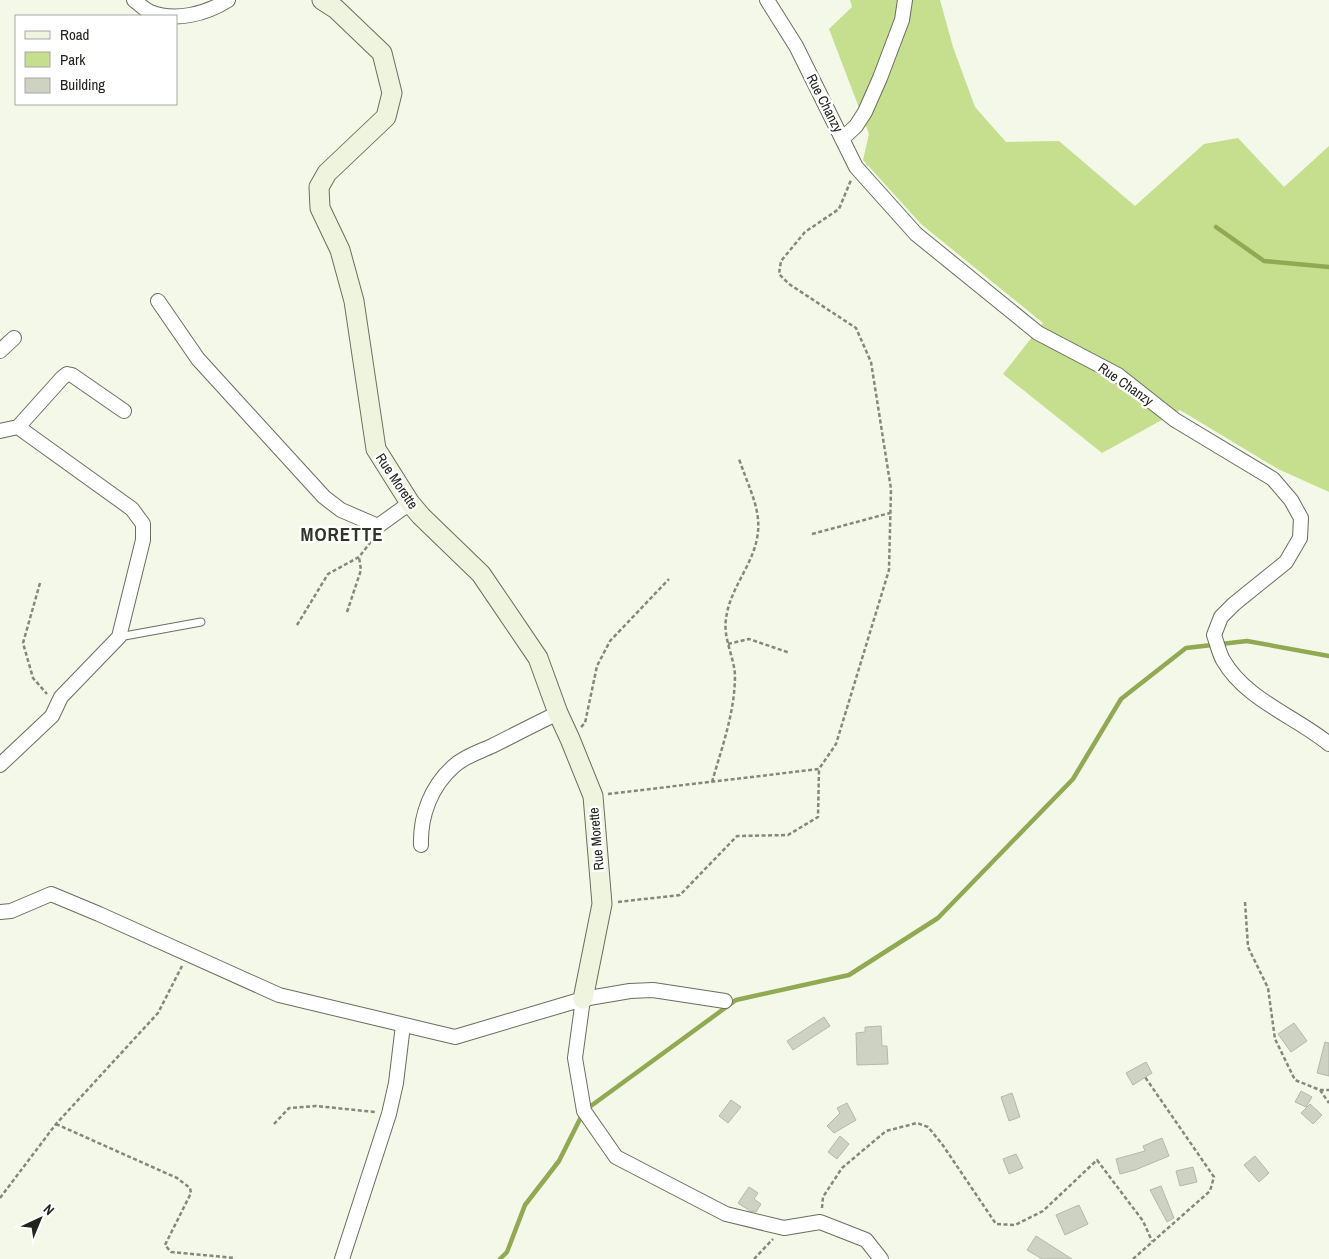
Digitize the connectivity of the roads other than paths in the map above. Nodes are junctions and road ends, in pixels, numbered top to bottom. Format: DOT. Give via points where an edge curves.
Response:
graph roads {
  1 [pos="134,0"];
  2 [pos="228,0"];
  3 [pos="322,0"];
  4 [pos="767,0"];
  5 [pos="905,0"];
  6 [pos="162,15"];
  7 [pos="178,16"];
  8 [pos="842,139"];
  9 [pos="158,301"];
  10 [pos="14,338"];
  11 [pos="0,351"];
  12 [pos="124,411"];
  13 [pos="18,427"];
  14 [pos="0,431"];
  15 [pos="410,503"];
  16 [pos="200,622"];
  17 [pos="119,637"];
  18 [pos="558,713"];
  19 [pos="1329,744"];
  20 [pos="0,765"];
  21 [pos="421,845"];
  22 [pos="0,912"];
  23 [pos="583,999"];
  24 [pos="725,1001"];
  25 [pos="403,1025"];
  26 [pos="342,1259"];
  27 [pos="882,1259"];
  1 -- 6 [label="street" via="148,11"];
  2 -- 7 [label="street" via="215,8"];
  3 -- 15 [label="street, Rue Morette" via="336,8 382,53 392,93 386,117 327,173 319,187 320,208 340,250 354,301 376,449"];
  4 -- 8 [label="street, Rue Chanzy" via="796,46"];
  5 -- 8 [label="street" via="902,20 865,112"];
  8 -- 19 [label="street, Rue Chanzy" via="856,167 916,234 1036,331 1118,375 1175,420 1273,479 1291,500 1301,518 1300,538 1286,562 1221,617 1214,634 1223,659 1238,681"];
  9 -- 15 [label="street" via="198,359 324,497 341,510 378,526"];
  10 -- 11 [label="street"];
  12 -- 13 [label="street" via="67,374"];
  13 -- 14 [label="street"];
  13 -- 17 [label="street" via="132,509 143,524 143,540"];
  15 -- 18 [label="street, Rue Morette" via="481,574 538,658"];
  16 -- 17 [label="lane"];
  17 -- 20 [label="street" via="61,697 52,716"];
  18 -- 21 [label="street" via="454,766 425,809"];
  18 -- 23 [label="street, Rue Morette" via="592,796 602,904"];
  22 -- 25 [label="street" via="51,894 279,995"];
  23 -- 24 [label="street" via="653,990"];
  23 -- 25 [label="street" via="455,1037"];
  23 -- 27 [label="street" via="575,1058 584,1111 616,1157 726,1214 784,1228 820,1222 866,1240"];
  25 -- 26 [label="street" via="389,1114"];
}
